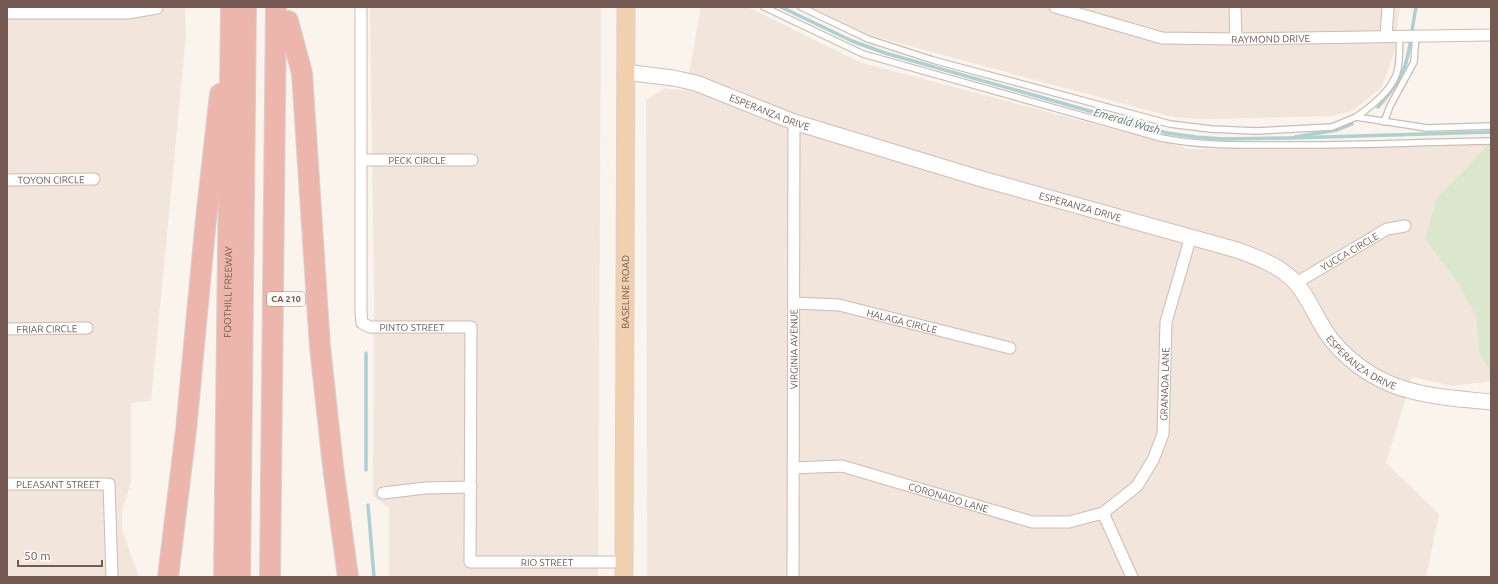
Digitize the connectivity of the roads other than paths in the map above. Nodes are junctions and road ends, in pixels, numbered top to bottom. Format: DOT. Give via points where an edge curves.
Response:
graph roads {
  1 [pos="231,7"];
  2 [pos="246,7"];
  3 [pos="361,7"];
  4 [pos="626,7"];
  5 [pos="764,7"];
  6 [pos="801,7"];
  7 [pos="1055,7"];
  8 [pos="1235,7"];
  9 [pos="1388,7"];
  10 [pos="157,8"];
  11 [pos="1073,10"];
  12 [pos="284,12"];
  13 [pos="7,13"];
  14 [pos="231,33"];
  15 [pos="1491,35"];
  16 [pos="1386,36"];
  17 [pos="1402,36"];
  18 [pos="1421,36"];
  19 [pos="1236,39"];
  20 [pos="625,72"];
  21 [pos="1356,117"];
  22 [pos="794,122"];
  23 [pos="1384,122"];
  24 [pos="1491,126"];
  25 [pos="1491,141"];
  26 [pos="361,160"];
  27 [pos="472,160"];
  28 [pos="94,179"];
  29 [pos="7,180"];
  30 [pos="1405,226"];
  31 [pos="1191,236"];
  32 [pos="1296,283"];
  33 [pos="794,303"];
  34 [pos="87,328"];
  35 [pos="7,330"];
  36 [pos="1010,348"];
  37 [pos="1491,402"];
  38 [pos="793,468"];
  39 [pos="7,484"];
  40 [pos="471,488"];
  41 [pos="383,493"];
  42 [pos="1103,513"];
  43 [pos="470,562"];
  44 [pos="624,569"];
  45 [pos="112,576"];
  46 [pos="168,577"];
  47 [pos="224,577"];
  48 [pos="240,577"];
  49 [pos="270,577"];
  50 [pos="283,577"];
  51 [pos="348,577"];
  52 [pos="793,577"];
  53 [pos="1132,577"];
  1 -- 14 [label="highway, FOOTHILL FREEWAY"];
  2 -- 48 [label="highway"];
  3 -- 26 [label="street, PINTO STREET"];
  4 -- 20 [label="main road, BASELINE ROAD"];
  5 -- 25 [label="lane" via="863,54 942,78 1188,143 1215,146"];
  6 -- 21 [label="lane" via="868,39 933,60 1170,124 1211,130 1256,131 1332,126"];
  7 -- 11 [label="street, RAYMOND DRIVE"];
  8 -- 19 [label="street"];
  9 -- 16 [label="street"];
  10 -- 13 [label="street" via="128,13"];
  11 -- 19 [label="street, RAYMOND DRIVE" via="1162,38"];
  12 -- 49 [label="highway"];
  12 -- 50 [label="highway, CA 210"];
  12 -- 51 [label="highway" via="302,73 320,347"];
  14 -- 46 [label="highway" via="219,101 186,430"];
  14 -- 47 [label="highway, FOOTHILL FREEWAY"];
  15 -- 18 [label="street, RAYMOND DRIVE"];
  16 -- 17 [label="street, RAYMOND DRIVE"];
  16 -- 19 [label="street, RAYMOND DRIVE"];
  17 -- 18 [label="street, RAYMOND DRIVE"];
  17 -- 21 [label="lane" via="1398,69 1394,79 1377,102"];
  18 -- 23 [label="lane" via="1414,62"];
  20 -- 22 [label="main road, ESPERANZA DRIVE" via="696,83"];
  20 -- 44 [label="main road, BASELINE ROAD"];
  21 -- 23 [label="lane"];
  22 -- 31 [label="main road, ESPERANZA DRIVE" via="982,179"];
  22 -- 33 [label="street, VIRGINIA AVENUE"];
  23 -- 24 [label="lane" via="1427,128"];
  26 -- 27 [label="street, PECK CIRCLE"];
  26 -- 40 [label="street, PINTO STREET" via="362,323 370,327 471,327"];
  28 -- 29 [label="street, TOYON CIRCLE"];
  30 -- 32 [label="street, YUCCA CIRCLE" via="1387,228"];
  31 -- 32 [label="main road, ESPERANZA DRIVE" via="1271,264"];
  31 -- 42 [label="street, GRANADA LANE" via="1166,322 1163,434 1153,460 1137,486"];
  32 -- 37 [label="main road, ESPERANZA DRIVE" via="1333,342 1355,363 1381,380 1405,390 1431,396"];
  33 -- 36 [label="street, HALAGA CIRCLE" via="839,305"];
  33 -- 38 [label="street, VIRGINIA AVENUE"];
  34 -- 35 [label="street, FRIAR CIRCLE"];
  38 -- 42 [label="street, CORONADO LANE" via="842,466 1032,522 1069,522"];
  38 -- 52 [label="street, VIRGINIA AVENUE"];
  39 -- 45 [label="street, PLEASANT STREET" via="109,484"];
  40 -- 41 [label="street" via="426,488"];
  40 -- 43 [label="street, PINTO STREET"];
  42 -- 53 [label="street"];
  43 -- 44 [label="street, RIO STREET"];
}
